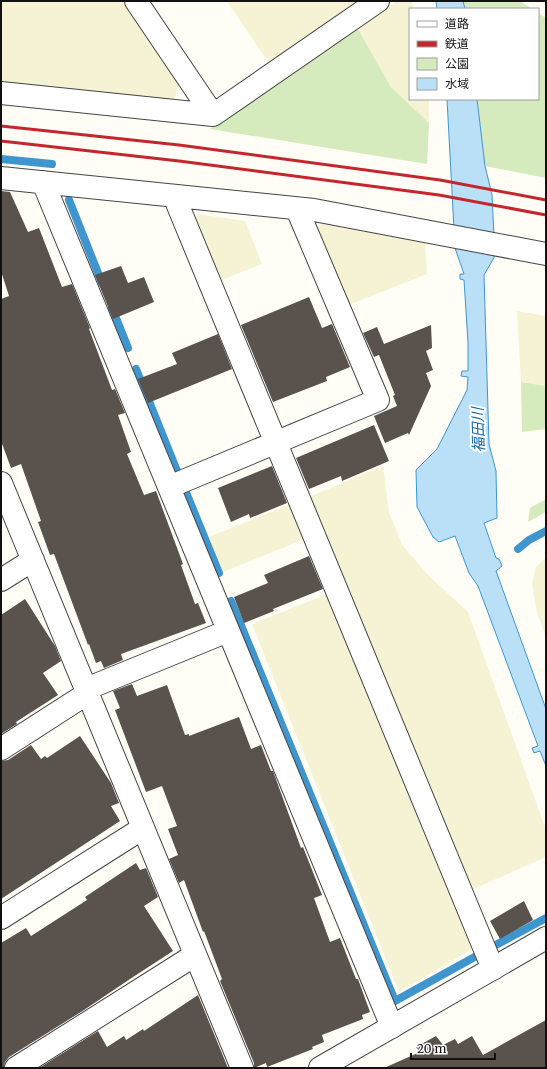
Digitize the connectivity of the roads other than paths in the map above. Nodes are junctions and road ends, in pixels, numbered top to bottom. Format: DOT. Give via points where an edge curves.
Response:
graph roads {
  1 [pos="136,1"];
  2 [pos="378,1"];
  3 [pos="1,93"];
  4 [pos="213,115"];
  5 [pos="1,178"];
  6 [pos="43,182"];
  7 [pos="174,196"];
  8 [pos="297,209"];
  9 [pos="546,254"];
  10 [pos="276,443"];
  11 [pos="1,483"];
  12 [pos="169,487"];
  13 [pos="33,560"];
  14 [pos="1,580"];
  15 [pos="228,631"];
  16 [pos="87,691"];
  17 [pos="1,749"];
  18 [pos="143,828"];
  19 [pos="1,918"];
  20 [pos="546,938"];
  21 [pos="196,955"];
  22 [pos="493,969"];
  23 [pos="392,1027"];
  24 [pos="16,1068"];
  25 [pos="242,1068"];
  26 [pos="320,1068"];
  1 -- 4 [label="street"];
  2 -- 4 [label="street"];
  3 -- 4 [label="street"];
  5 -- 6 [label="street"];
  6 -- 7 [label="street"];
  6 -- 12 [label="street"];
  7 -- 8 [label="street"];
  7 -- 10 [label="street"];
  8 -- 9 [label="street" via="314,210"];
  8 -- 10 [label="street" via="378,400"];
  10 -- 12 [label="street"];
  10 -- 22 [label="street"];
  11 -- 13 [label="street"];
  12 -- 15 [label="street"];
  13 -- 14 [label="street"];
  13 -- 16 [label="street"];
  15 -- 16 [label="street"];
  15 -- 23 [label="street"];
  16 -- 17 [label="street"];
  16 -- 18 [label="street"];
  18 -- 19 [label="street"];
  18 -- 21 [label="street"];
  20 -- 22 [label="street"];
  21 -- 24 [label="street"];
  21 -- 25 [label="street"];
  22 -- 23 [label="street"];
  23 -- 26 [label="street"];
}
